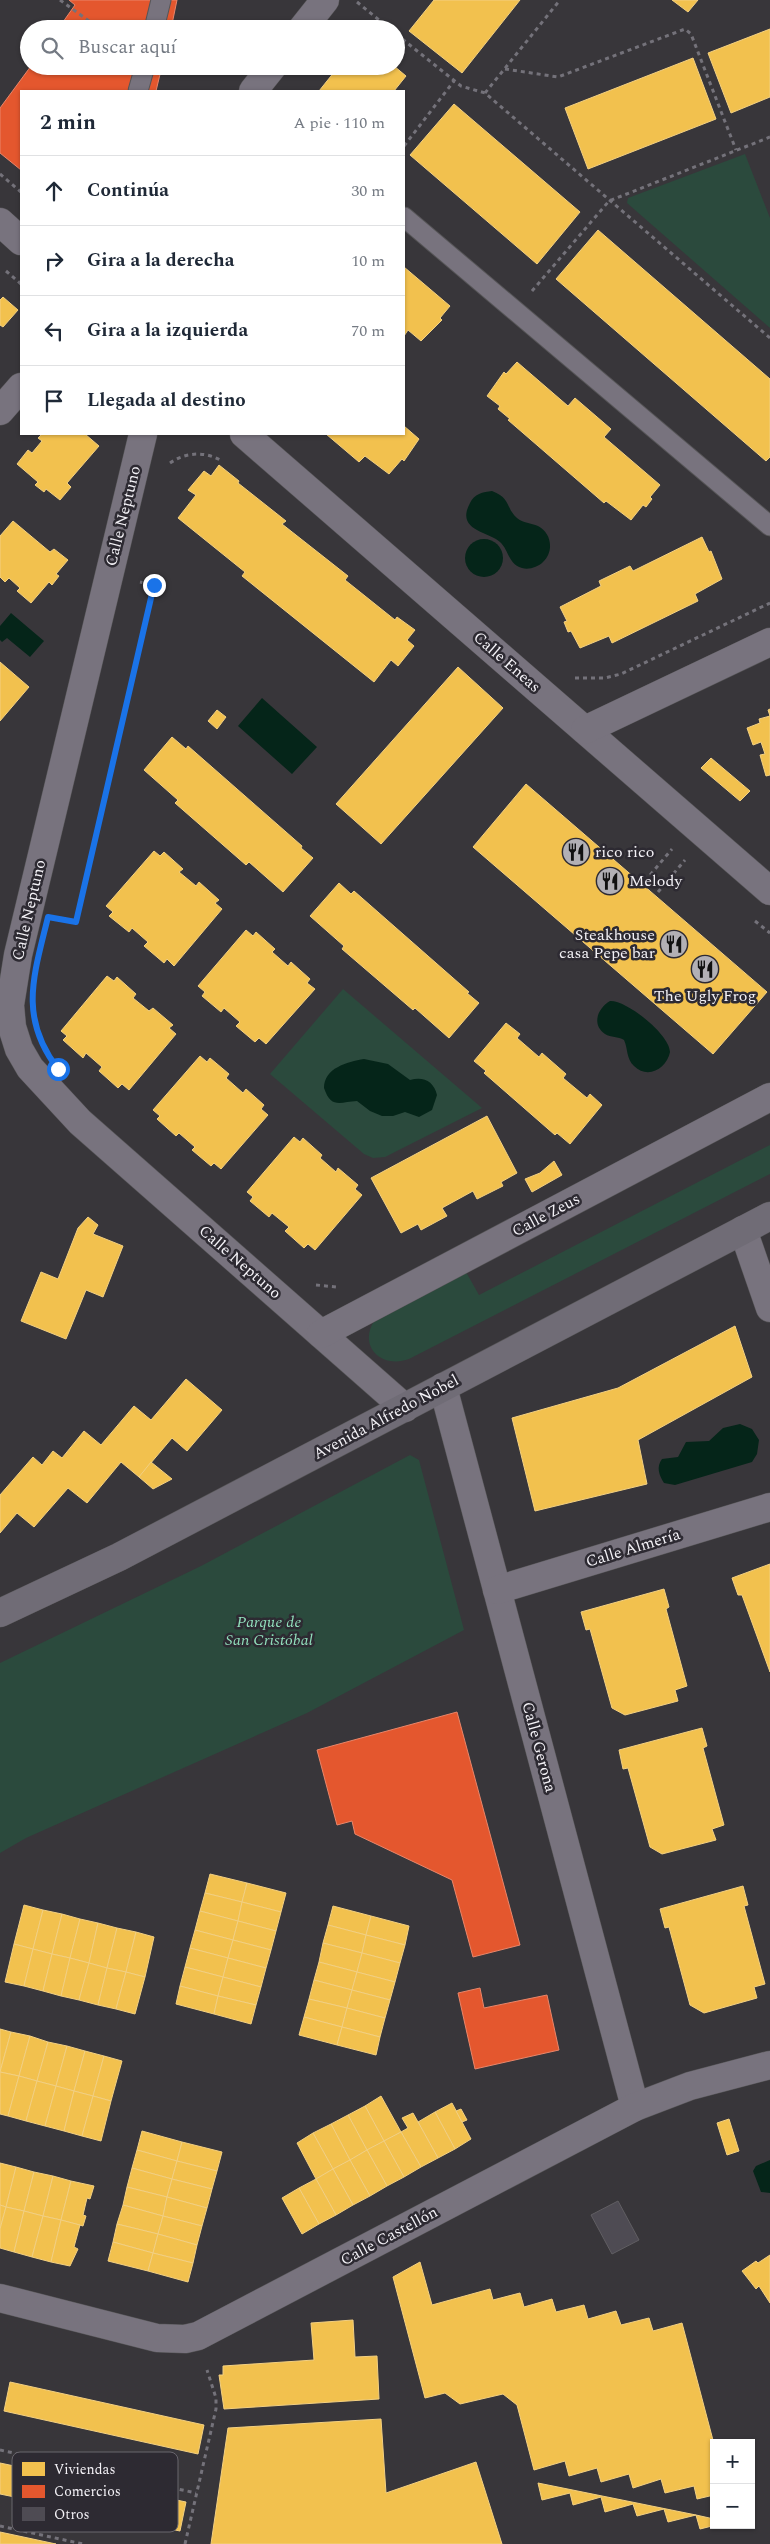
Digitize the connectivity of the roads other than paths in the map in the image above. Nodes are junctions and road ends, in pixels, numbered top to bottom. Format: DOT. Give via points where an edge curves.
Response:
graph roads {
  1 [pos="161,0"];
  2 [pos="325,0"];
  3 [pos="156,20"];
  4 [pos="309,20"];
  5 [pos="142,75"];
  6 [pos="266,75"];
  7 [pos="138,90"];
  8 [pos="254,90"];
  9 [pos="405,218"];
  10 [pos="0,222"];
  11 [pos="20,240"];
  12 [pos="20,388"];
  13 [pos="0,411"];
  14 [pos="143,435"];
  15 [pos="245,435"];
  16 [pos="770,526"];
  17 [pos="770,642"];
  18 [pos="585,730"];
  19 [pos="770,891"];
  20 [pos="770,1097"];
  21 [pos="770,1216"];
  22 [pos="743,1230"];
  23 [pos="770,1308"];
  24 [pos="321,1334"];
  25 [pos="443,1387"];
  26 [pos="405,1408"];
  27 [pos="770,1507"];
  28 [pos="497,1590"];
  29 [pos="0,1613"];
  30 [pos="770,2065"];
  31 [pos="635,2107"];
  32 [pos="0,2298"];
  1 -- 3 [label="lane"];
  2 -- 4 [label="street"];
  5 -- 7 [label="lane"];
  6 -- 8 [label="street"];
  9 -- 16 [label="lane"];
  10 -- 11 [label="street"];
  12 -- 13 [label="street"];
  14 -- 24 [label="street, Calle Neptuno" via="18,955 10,1005 12,1027 30,1068 80,1122"];
  15 -- 18 [label="street, Calle Eneas"];
  17 -- 18 [label="street"];
  18 -- 19 [label="street, Calle Eneas"];
  20 -- 24 [label="street, Calle Zeus"];
  21 -- 22 [label="main road, Avenida Alfredo Nobel"];
  22 -- 23 [label="street"];
  22 -- 25 [label="main road, Avenida Alfredo Nobel"];
  24 -- 26 [label="street, Calle Neptuno"];
  25 -- 26 [label="main road, Avenida Alfredo Nobel"];
  25 -- 28 [label="street, Calle Gerona"];
  26 -- 29 [label="main road, Avenida Alfredo Nobel" via="119,1557"];
  27 -- 28 [label="street, Calle Almería"];
  28 -- 31 [label="street, Calle Gerona"];
  30 -- 31 [label="street, Calle Castellón" via="690,2086"];
  31 -- 32 [label="street, Calle Castellón" via="198,2336 178,2340 158,2338"];
}
